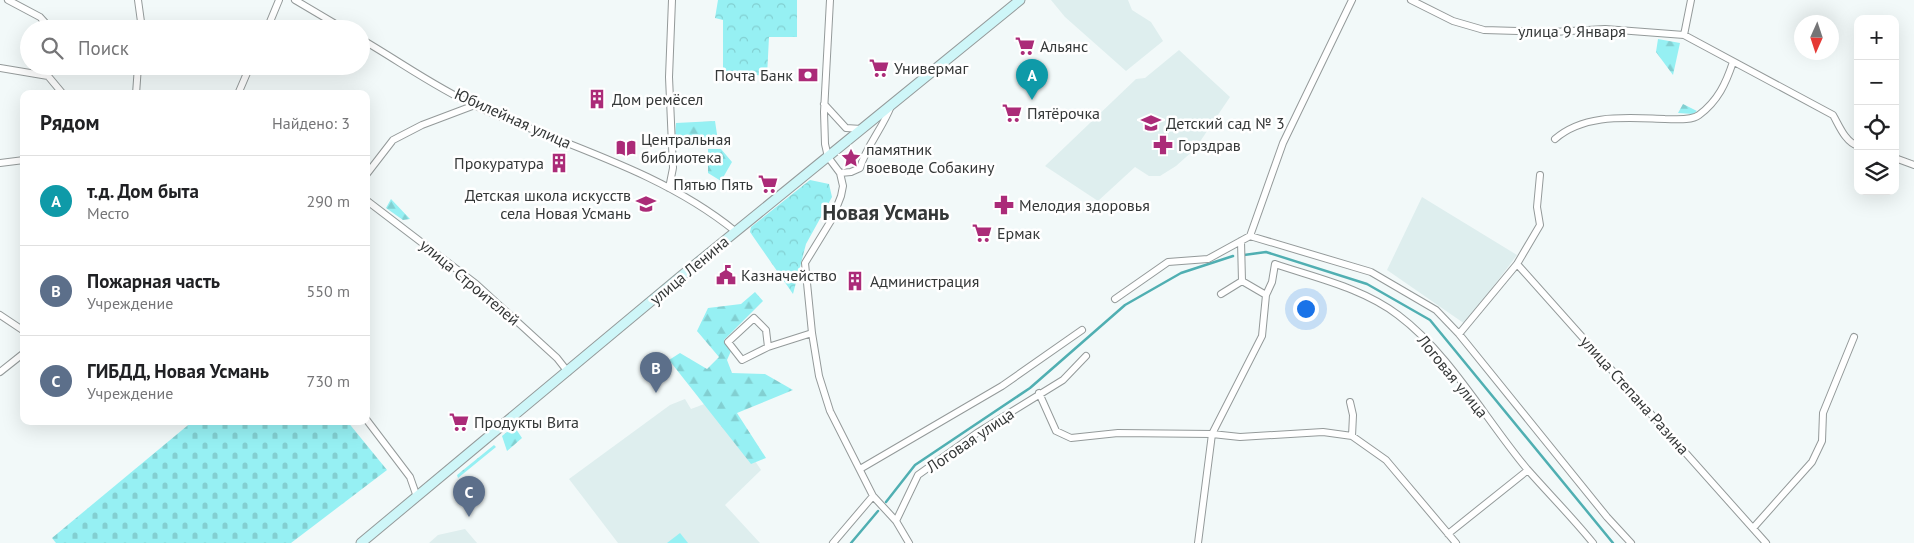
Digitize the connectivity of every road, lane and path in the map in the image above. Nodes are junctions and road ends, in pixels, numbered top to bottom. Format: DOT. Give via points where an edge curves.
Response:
graph roads {
  1 [pos="8,0"];
  2 [pos="138,0"];
  3 [pos="279,0"];
  4 [pos="296,0"];
  5 [pos="672,0"];
  6 [pos="830,0"];
  7 [pos="1020,0"];
  8 [pos="1352,0"];
  9 [pos="1411,0"];
  10 [pos="1691,0"];
  11 [pos="42,20"];
  12 [pos="141,20"];
  13 [pos="271,20"];
  14 [pos="329,20"];
  15 [pos="1684,35"];
  16 [pos="370,44"];
  17 [pos="1734,62"];
  18 [pos="0,68"];
  19 [pos="20,71"];
  20 [pos="42,75"];
  21 [pos="137,75"];
  22 [pos="246,75"];
  23 [pos="48,76"];
  24 [pos="60,90"];
  25 [pos="136,90"];
  26 [pos="240,90"];
  27 [pos="824,104"];
  28 [pos="892,104"];
  29 [pos="475,105"];
  30 [pos="861,129"];
  31 [pos="1555,139"];
  32 [pos="1854,144"];
  33 [pos="828,156"];
  34 [pos="20,160"];
  35 [pos="1899,160"];
  36 [pos="0,163"];
  37 [pos="1914,166"];
  38 [pos="370,169"];
  39 [pos="840,173"];
  40 [pos="1540,175"];
  41 [pos="669,188"];
  42 [pos="370,203"];
  43 [pos="735,231"];
  44 [pos="1250,236"];
  45 [pos="1241,241"];
  46 [pos="1517,264"];
  47 [pos="1242,281"];
  48 [pos="1221,294"];
  49 [pos="1266,295"];
  50 [pos="1115,299"];
  51 [pos="0,315"];
  52 [pos="20,329"];
  53 [pos="1082,330"];
  54 [pos="812,332"];
  55 [pos="1458,334"];
  56 [pos="1854,337"];
  57 [pos="768,346"];
  58 [pos="20,356"];
  59 [pos="1086,356"];
  60 [pos="0,372"];
  61 [pos="568,372"];
  62 [pos="1039,393"];
  63 [pos="1350,402"];
  64 [pos="370,425"];
  65 [pos="1212,434"];
  66 [pos="1352,436"];
  67 [pos="860,469"];
  68 [pos="1528,470"];
  69 [pos="873,496"];
  70 [pos="417,497"];
  71 [pos="896,521"];
  72 [pos="1754,527"];
  73 [pos="1448,534"];
  74 [pos="361,543"];
  75 [pos="833,543"];
  76 [pos="909,543"];
  77 [pos="1198,543"];
  78 [pos="1456,543"];
  79 [pos="1593,543"];
  80 [pos="1631,543"];
  81 [pos="1766,543"];
  1 -- 11 [label="street"];
  2 -- 12 [label="street"];
  3 -- 13 [label="street"];
  4 -- 14 [label="street"];
  5 -- 41 [label="street" via="668,77 673,168"];
  6 -- 27 [label="street"];
  7 -- 28 [label="main road, улица Ленина"];
  8 -- 44 [label="street" via="1283,143"];
  9 -- 15 [label="street, улица 9 Января" via="1453,21 1484,30 1552,32 1605,29"];
  10 -- 15 [label="street"];
  15 -- 17 [label="street, улица 9 Января"];
  16 -- 29 [label="street, Юбилейная улица"];
  17 -- 31 [label="street" via="1724,89 1698,116 1680,119 1607,118 1565,130"];
  17 -- 32 [label="street, улица 9 Января" via="1833,115"];
  18 -- 19 [label="street"];
  20 -- 23 [label="street"];
  21 -- 25 [label="street"];
  22 -- 26 [label="street"];
  23 -- 24 [label="street"];
  27 -- 30 [label="street" via="846,128"];
  27 -- 33 [label="street"];
  28 -- 30 [label="main road, улица Ленина"];
  28 -- 39 [label="street" via="860,168"];
  29 -- 38 [label="street" via="393,140"];
  29 -- 41 [label="street, Юбилейная улица"];
  30 -- 33 [label="main road, улица Ленина"];
  33 -- 39 [label="street"];
  33 -- 43 [label="main road, улица Ленина"];
  34 -- 36 [label="street"];
  35 -- 37 [label="street"];
  39 -- 54 [label="street" via="841,196 832,219 805,263"];
  40 -- 46 [label="street" via="1537,207 1540,225"];
  41 -- 43 [label="street, Юбилейная улица"];
  42 -- 61 [label="street, улица Строителей" via="476,284 557,358"];
  43 -- 61 [label="main road, улица Ленина"];
  44 -- 45 [label="street"];
  44 -- 55 [label="street" via="1371,272 1436,310"];
  45 -- 47 [label="street"];
  45 -- 50 [label="street" via="1208,259 1168,262"];
  46 -- 55 [label="street"];
  46 -- 72 [label="street, улица Степана Разина"];
  47 -- 48 [label="street"];
  47 -- 49 [label="street"];
  49 -- 65 [label="street, Логовая улица" via="1262,336"];
  49 -- 68 [label="street, Логовая улица" via="1275,264 1370,297 1398,314 1431,345"];
  51 -- 52 [label="street"];
  53 -- 67 [label="street" via="1002,386"];
  54 -- 57 [label="street"];
  54 -- 67 [label="street" via="819,376 830,411"];
  55 -- 80 [label="street"];
  56 -- 72 [label="street" via="1823,413 1822,441 1812,462"];
  57 -- 57 [label="street" via="766,330 754,318 728,342 742,360"];
  58 -- 60 [label="street"];
  59 -- 62 [label="street, Логовая улица" via="1064,380"];
  61 -- 70 [label="main road, улица Ленина"];
  62 -- 65 [label="street" via="1056,431 1071,438 1118,433"];
  62 -- 71 [label="street, Логовая улица" via="918,475"];
  63 -- 66 [label="street"];
  64 -- 70 [label="street" via="410,477"];
  65 -- 66 [label="street" via="1240,437 1323,432"];
  65 -- 77 [label="street, Логовая улица"];
  66 -- 73 [label="street" via="1386,460"];
  67 -- 69 [label="street"];
  68 -- 73 [label="street"];
  68 -- 79 [label="street, Логовая улица"];
  69 -- 71 [label="street"];
  69 -- 75 [label="street"];
  70 -- 74 [label="main road, улица Ленина"];
  71 -- 76 [label="street"];
  72 -- 81 [label="street, улица Степана Разина"];
  73 -- 78 [label="street"];
}
